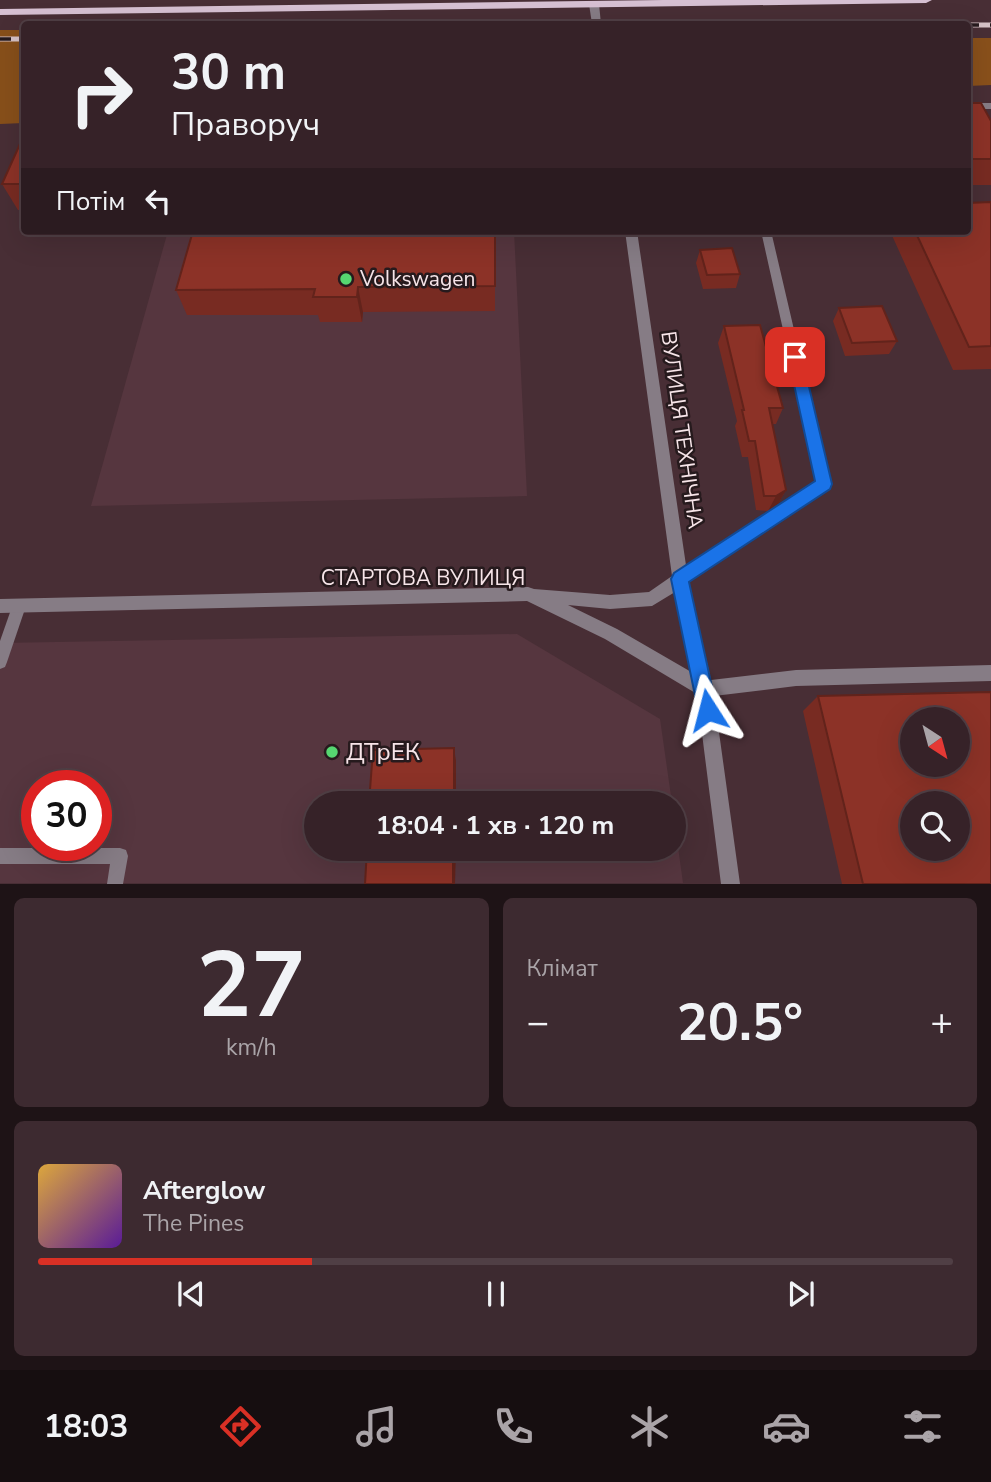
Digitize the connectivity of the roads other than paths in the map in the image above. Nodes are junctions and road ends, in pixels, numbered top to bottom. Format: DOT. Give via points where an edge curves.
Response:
graph roads {
  1 [pos="926,0"];
  2 [pos="594,4"];
  3 [pos="0,12"];
  4 [pos="597,21"];
  5 [pos="971,106"];
  6 [pos="991,106"];
  7 [pos="632,235"];
  8 [pos="767,235"];
  9 [pos="680,579"];
  10 [pos="528,594"];
  11 [pos="0,606"];
  12 [pos="19,606"];
  13 [pos="0,662"];
  14 [pos="991,673"];
  15 [pos="705,689"];
  16 [pos="0,856"];
  17 [pos="115,884"];
  18 [pos="730,884"];
  1 -- 2 [label="main road"];
  2 -- 3 [label="main road"];
  2 -- 4 [label="street"];
  5 -- 6 [label="lane"];
  7 -- 9 [label="street, ВУЛИЦЯ ТЕХНІЧНА"];
  8 -- 9 [label="lane" via="824,484"];
  9 -- 10 [label="street" via="652,599 610,602"];
  9 -- 15 [label="street, ВУЛИЦЯ ТЕХНІЧНА"];
  10 -- 12 [label="street, СТАРТОВА ВУЛИЦЯ"];
  10 -- 15 [label="street, СТАРТОВА ВУЛИЦЯ" via="611,634"];
  11 -- 12 [label="street, СТАРТОВА ВУЛИЦЯ"];
  12 -- 13 [label="lane"];
  14 -- 15 [label="street" via="796,678"];
  15 -- 18 [label="street, ВУЛИЦЯ ТЕХНІЧНА"];
  16 -- 17 [label="lane" via="120,856"];
}
